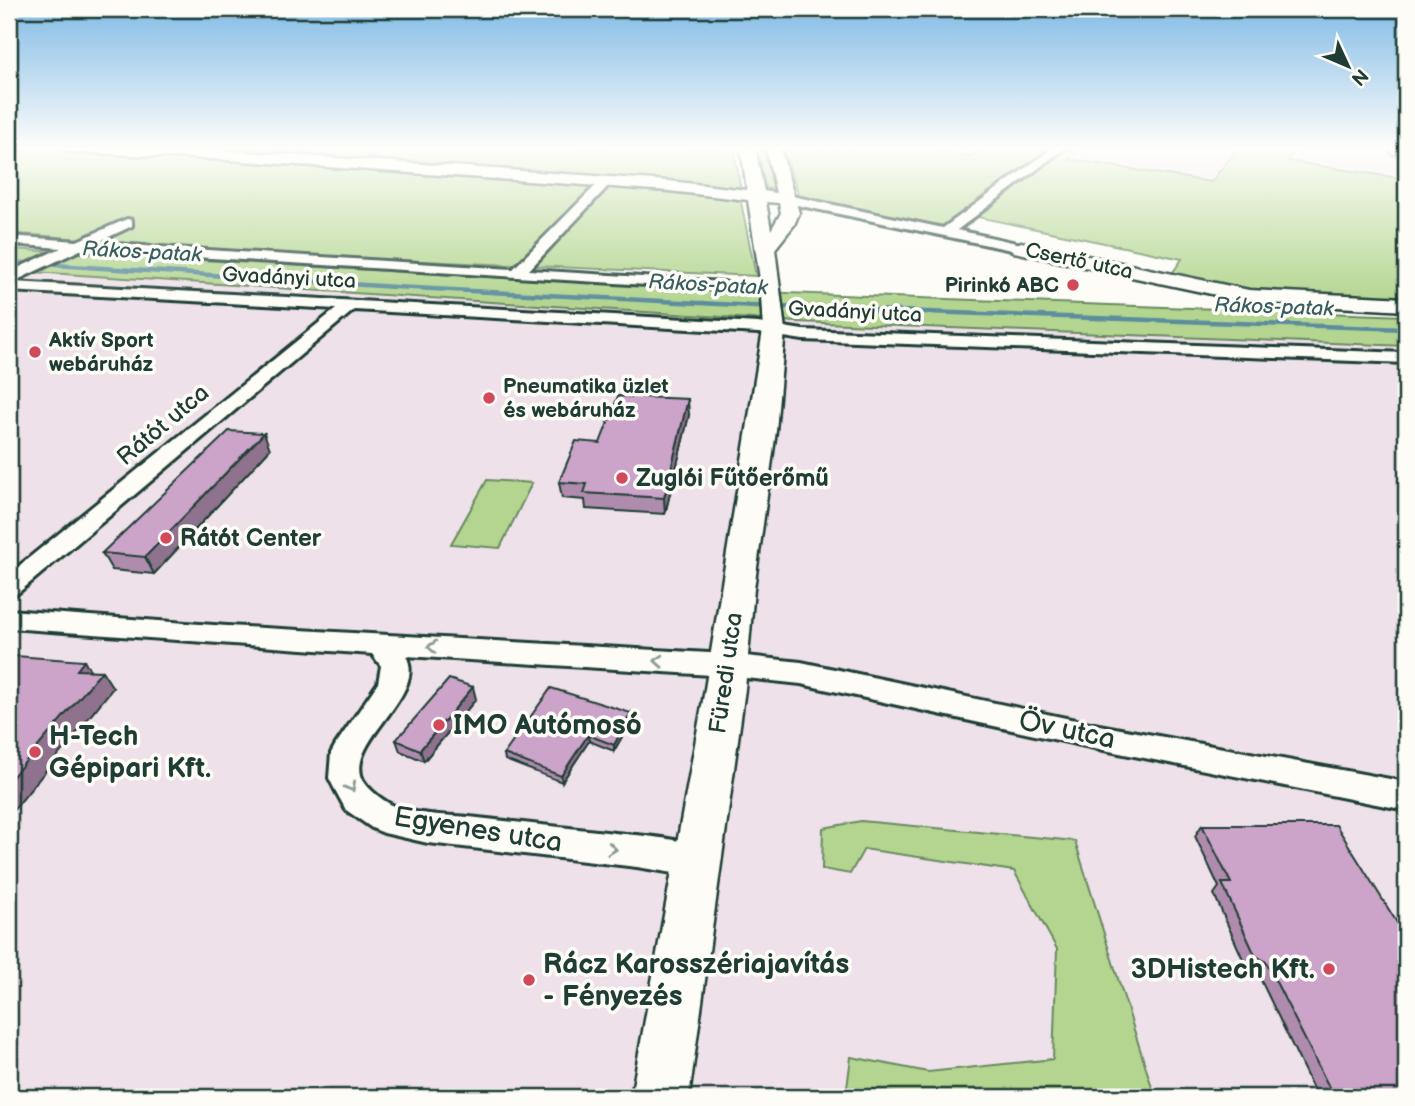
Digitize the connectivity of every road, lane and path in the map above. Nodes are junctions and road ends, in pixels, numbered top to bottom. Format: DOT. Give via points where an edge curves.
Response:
graph roads {
  1 [pos="589,200"];
  2 [pos="757,200"];
  3 [pos="771,200"];
  4 [pos="787,200"];
  5 [pos="990,200"];
  6 [pos="789,206"];
  7 [pos="127,223"];
  8 [pos="946,232"];
  9 [pos="9,240"];
  10 [pos="77,245"];
  11 [pos="1021,248"];
  12 [pos="764,249"];
  13 [pos="517,274"];
  14 [pos="9,278"];
  15 [pos="9,286"];
  16 [pos="724,287"];
  17 [pos="352,304"];
  18 [pos="1406,305"];
  19 [pos="772,314"];
  20 [pos="1406,358"];
  21 [pos="9,587"];
  22 [pos="9,619"];
  23 [pos="378,643"];
  24 [pos="727,665"];
  25 [pos="1406,796"];
  26 [pos="698,861"];
  27 [pos="660,1097"];
  1 -- 13 [label="street"];
  2 -- 12 [label="main road, Füredi utca"];
  3 -- 6 [label="main road, Csertő utca"];
  4 -- 6 [label="main road"];
  5 -- 8 [label="street"];
  6 -- 8 [label="street, Csertő utca" via="819,205"];
  6 -- 12 [label="main road" via="785,225"];
  7 -- 10 [label="street"];
  8 -- 11 [label="street, Csertő utca"];
  9 -- 10 [label="street, Gvadányi utca"];
  10 -- 13 [label="street, Gvadányi utca"];
  10 -- 14 [label="street"];
  11 -- 18 [label="main road, Csertő utca" via="1249,296"];
  12 -- 19 [label="main road, Füredi utca"];
  13 -- 16 [label="street, Gvadányi utca"];
  15 -- 17 [label="street, Gvadányi utca"];
  17 -- 19 [label="street, Gvadányi utca"];
  17 -- 21 [label="street, Rátót utca"];
  19 -- 20 [label="street, Gvadányi utca" via="803,335"];
  19 -- 24 [label="main road, Füredi utca" via="762,431"];
  22 -- 23 [label="street"];
  24 -- 23 [label="street, one-way"];
  23 -- 26 [label="street, Egyenes utca, one-way" via="396,664 392,685 347,753 345,778 360,802 384,818 428,828"];
  24 -- 25 [label="street, Öv utca" via="801,673"];
  24 -- 26 [label="main road, Füredi utca"];
  26 -- 27 [label="main road, Füredi utca"];
}
